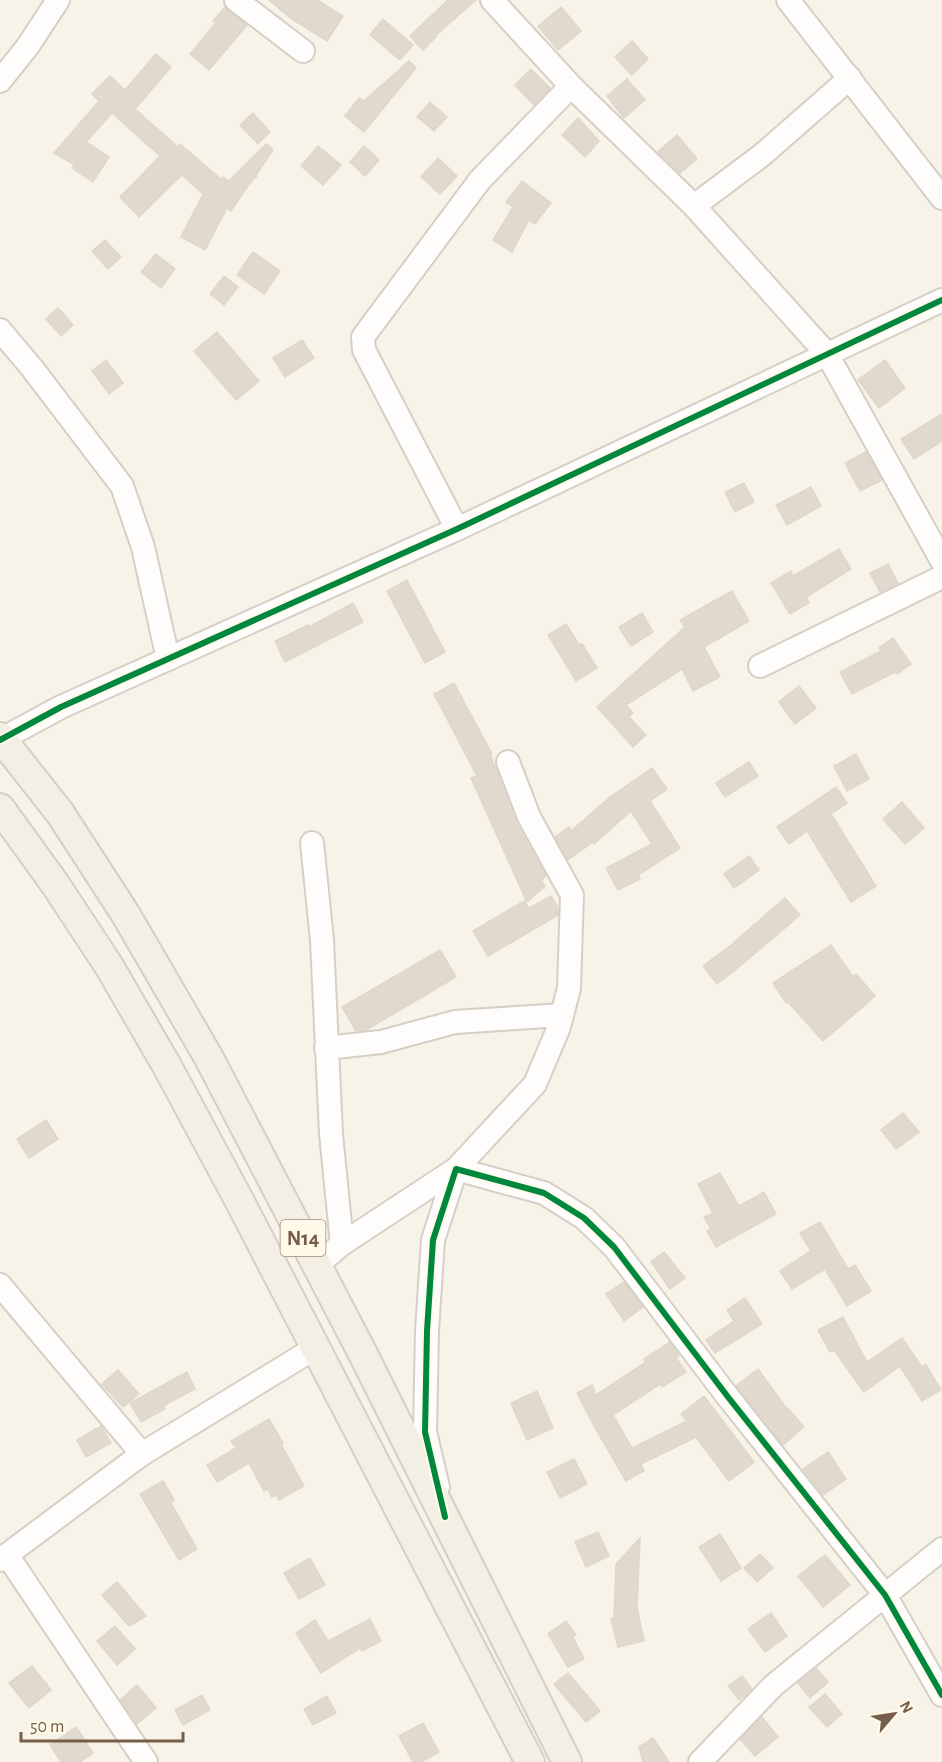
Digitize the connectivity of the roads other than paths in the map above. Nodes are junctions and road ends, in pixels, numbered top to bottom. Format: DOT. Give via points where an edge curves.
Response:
graph roads {
  1 [pos="58,0"];
  2 [pos="236,0"];
  3 [pos="492,0"];
  4 [pos="788,0"];
  5 [pos="303,51"];
  6 [pos="850,78"];
  7 [pos="0,81"];
  8 [pos="572,86"];
  9 [pos="934,171"];
  10 [pos="942,198"];
  11 [pos="694,206"];
  12 [pos="942,300"];
  13 [pos="0,330"];
  14 [pos="827,354"];
  15 [pos="457,529"];
  16 [pos="942,561"];
  17 [pos="942,577"];
  18 [pos="168,659"];
  19 [pos="760,666"];
  20 [pos="0,739"];
  21 [pos="508,762"];
  22 [pos="0,808"];
  23 [pos="312,843"];
  24 [pos="562,1015"];
  25 [pos="326,1048"];
  26 [pos="456,1169"];
  27 [pos="342,1244"];
  28 [pos="317,1265"];
  29 [pos="0,1285"];
  30 [pos="315,1348"];
  31 [pos="142,1454"];
  32 [pos="445,1517"];
  33 [pos="942,1549"];
  34 [pos="4,1558"];
  35 [pos="885,1595"];
  36 [pos="942,1695"];
  37 [pos="146,1762"];
  38 [pos="530,1762"];
  39 [pos="567,1762"];
  40 [pos="700,1762"];
  1 -- 7 [label="street"];
  2 -- 5 [label="street"];
  3 -- 8 [label="street"];
  4 -- 6 [label="street"];
  6 -- 9 [label="street"];
  6 -- 11 [label="street" via="762,155"];
  8 -- 11 [label="street"];
  8 -- 15 [label="street" via="480,180 363,337 364,350"];
  9 -- 10 [label="street"];
  11 -- 14 [label="street"];
  12 -- 14 [label="street"];
  13 -- 18 [label="street" via="122,486 143,547"];
  14 -- 15 [label="street"];
  14 -- 16 [label="street"];
  15 -- 18 [label="street"];
  17 -- 19 [label="street"];
  18 -- 20 [label="street"];
  20 -- 28 [label="main road, N14" via="60,813 126,915 209,1058"];
  21 -- 24 [label="street" via="530,817 572,895 569,988"];
  22 -- 30 [label="main road, N14" via="109,966 167,1066"];
  23 -- 25 [label="street" via="322,940"];
  24 -- 25 [label="street" via="455,1022 381,1042"];
  24 -- 26 [label="street" via="535,1084"];
  25 -- 27 [label="street"];
  26 -- 27 [label="street"];
  26 -- 32 [label="street" via="433,1240 427,1331 425,1432"];
  26 -- 35 [label="street" via="544,1193 584,1218 614,1247"];
  27 -- 28 [label="street"];
  28 -- 32 [label="main road, N14"];
  29 -- 31 [label="street"];
  30 -- 31 [label="street"];
  30 -- 38 [label="main road, N14"];
  31 -- 34 [label="street"];
  32 -- 39 [label="main road, N14"];
  33 -- 35 [label="street"];
  34 -- 37 [label="street"];
  35 -- 36 [label="street"];
  35 -- 40 [label="street" via="774,1685"];
}
